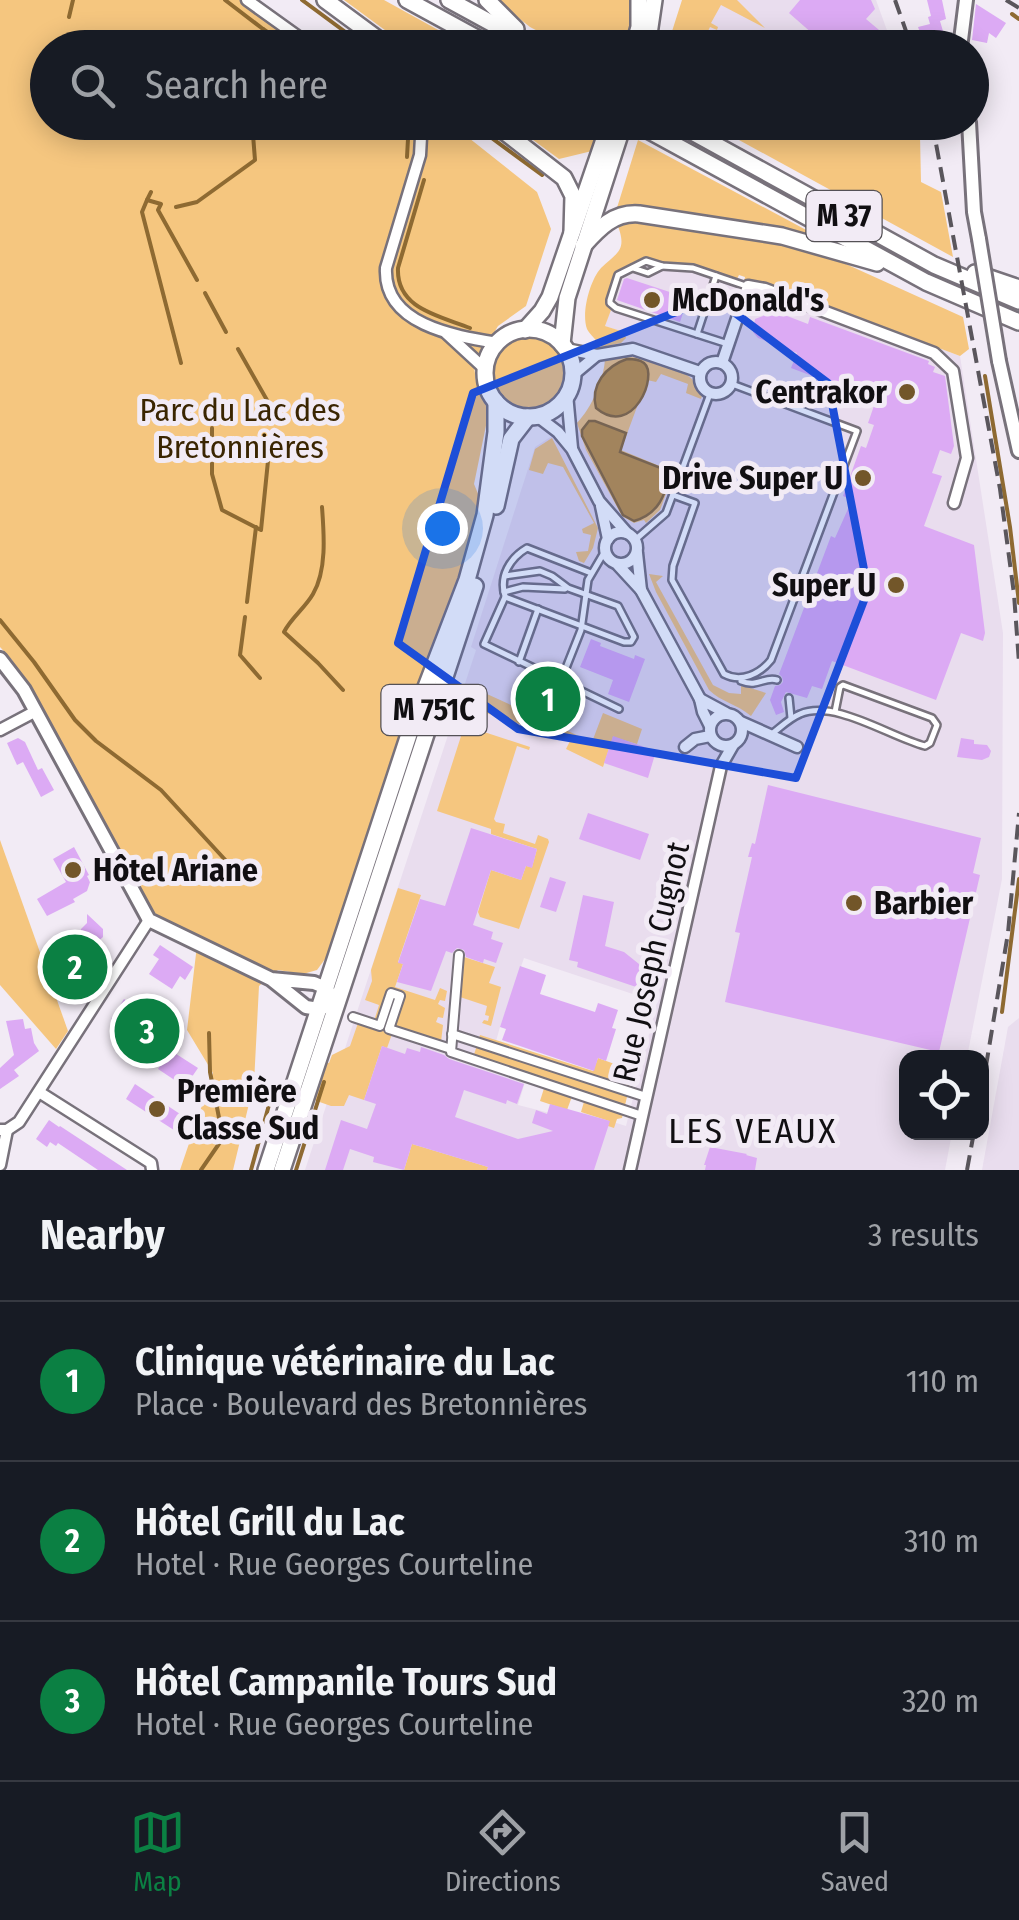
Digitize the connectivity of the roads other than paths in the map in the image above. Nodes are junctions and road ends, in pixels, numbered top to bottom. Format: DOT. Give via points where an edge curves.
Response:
graph roads {
  1 [pos="248,0"];
  2 [pos="325,0"];
  3 [pos="408,0"];
  4 [pos="449,0"];
  5 [pos="487,0"];
  6 [pos="639,0"];
  7 [pos="654,0"];
  8 [pos="966,0"];
  9 [pos="289,30"];
  10 [pos="366,30"];
  11 [pos="462,30"];
  12 [pos="505,30"];
  13 [pos="517,30"];
  14 [pos="638,30"];
  15 [pos="650,30"];
  16 [pos="962,30"];
  17 [pos="420,140"];
  18 [pos="515,140"];
  19 [pos="608,140"];
  20 [pos="614,140"];
  21 [pos="666,140"];
  22 [pos="707,140"];
  23 [pos="970,140"];
  24 [pos="607,153"];
  25 [pos="572,232"];
  26 [pos="583,246"];
  27 [pos="902,248"];
  28 [pos="662,266"];
  29 [pos="632,268"];
  30 [pos="908,272"];
  31 [pos="716,276"];
  32 [pos="748,286"];
  33 [pos="1019,288"];
  34 [pos="1019,301"];
  35 [pos="1019,322"];
  36 [pos="525,330"];
  37 [pos="445,332"];
  38 [pos="696,334"];
  39 [pos="498,343"];
  40 [pos="728,344"];
  41 [pos="564,347"];
  42 [pos="597,355"];
  43 [pos="722,363"];
  44 [pos="486,369"];
  45 [pos="700,372"];
  46 [pos="573,375"];
  47 [pos="732,384"];
  48 [pos="567,394"];
  49 [pos="710,394"];
  50 [pos="496,402"];
  51 [pos="533,417"];
  52 [pos="572,450"];
  53 [pos="1019,451"];
  54 [pos="673,495"];
  55 [pos="600,500"];
  56 [pos="954,504"];
  57 [pos="631,536"];
  58 [pos="606,545"];
  59 [pos="637,552"];
  60 [pos="616,564"];
  61 [pos="593,571"];
  62 [pos="506,576"];
  63 [pos="568,588"];
  64 [pos="642,590"];
  65 [pos="586,594"];
  66 [pos="505,595"];
  67 [pos="538,608"];
  68 [pos="582,626"];
  69 [pos="0,659"];
  70 [pos="519,662"];
  71 [pos="738,679"];
  72 [pos="777,680"];
  73 [pos="560,683"];
  74 [pos="789,698"];
  75 [pos="700,699"];
  76 [pos="619,710"];
  77 [pos="36,711"];
  78 [pos="835,712"];
  79 [pos="727,714"];
  80 [pos="792,718"];
  81 [pos="740,722"];
  82 [pos="0,730"];
  83 [pos="768,734"];
  84 [pos="712,735"];
  85 [pos="735,744"];
  86 [pos="685,747"];
  87 [pos="797,747"];
  88 [pos="721,766"];
  89 [pos="149,920"];
  90 [pos="458,955"];
  91 [pos="272,979"];
  92 [pos="326,988"];
  93 [pos="336,1003"];
  94 [pos="319,1009"];
  95 [pos="353,1017"];
  96 [pos="452,1034"];
  97 [pos="451,1048"];
  98 [pos="39,1092"];
  99 [pos="646,1098"];
  100 [pos="642,1116"];
  101 [pos="3,1130"];
  102 [pos="0,1165"];
  103 [pos="152,1170"];
  104 [pos="266,1170"];
  105 [pos="282,1170"];
  106 [pos="630,1170"];
  1 -- 9 [label="street"];
  2 -- 10 [label="main road"];
  3 -- 11 [label="main road"];
  4 -- 12 [label="main road"];
  5 -- 13 [label="main road"];
  6 -- 14 [label="main road"];
  7 -- 15 [label="main road"];
  8 -- 16 [label="street"];
  17 -- 37 [label="street" via="386,280 397,304"];
  18 -- 25 [label="main road" via="564,178 573,196"];
  19 -- 24 [label="main road"];
  20 -- 24 [label="main road"];
  21 -- 30 [label="main road, M 37"];
  22 -- 27 [label="main road, M 37"];
  23 -- 53 [label="street, bridge" via="978,239"];
  24 -- 25 [label="main road"];
  24 -- 26 [label="main road"];
  25 -- 36 [label="main road" via="550,297"];
  26 -- 30 [label="main road, M 37" via="608,221 639,214 782,236"];
  26 -- 41 [label="main road" via="566,298"];
  27 -- 33 [label="main road"];
  27 -- 34 [label="main road, M 37"];
  28 -- 29 [label="lane" via="646,261"];
  28 -- 29 [label="lane" via="648,273"];
  28 -- 31 [label="lane"];
  29 -- 38 [label="lane" via="618,274 610,304"];
  30 -- 35 [label="main road, M 37"];
  31 -- 32 [label="lane"];
  31 -- 38 [label="lane"];
  32 -- 40 [label="street"];
  32 -- 56 [label="street" via="934,353 953,371 967,458"];
  36 -- 39 [label="main road"];
  36 -- 41 [label="main road" via="545,332"];
  37 -- 39 [label="street"];
  37 -- 44 [label="street"];
  38 -- 40 [label="lane"];
  39 -- 44 [label="main road"];
  40 -- 43 [label="street"];
  41 -- 42 [label="street"];
  41 -- 46 [label="main road"];
  42 -- 45 [label="street" via="633,349"];
  42 -- 46 [label="street"];
  43 -- 45 [label="street"];
  43 -- 47 [label="street"];
  44 -- 50 [label="main road, M 751C"];
  45 -- 49 [label="street"];
  46 -- 48 [label="main road"];
  47 -- 49 [label="street"];
  47 -- 71 [label="lane" via="856,431 771,660"];
  48 -- 51 [label="main road, M 751C" via="555,409"];
  48 -- 52 [label="street"];
  49 -- 54 [label="lane"];
  50 -- 51 [label="main road"];
  50 -- 92 [label="main road, M 751C" via="491,477 472,563"];
  51 -- 52 [label="street"];
  51 -- 93 [label="main road, M 751C" via="512,440 483,562"];
  52 -- 55 [label="street"];
  54 -- 57 [label="lane" via="660,520"];
  54 -- 71 [label="lane" via="695,503 672,580 720,669"];
  55 -- 57 [label="street"];
  55 -- 58 [label="street"];
  57 -- 58 [label="street" via="616,532"];
  57 -- 59 [label="street"];
  58 -- 60 [label="street"];
  58 -- 61 [label="lane"];
  59 -- 60 [label="street" via="628,564"];
  59 -- 64 [label="street, Rue Joseph Cugnot"];
  60 -- 61 [label="lane"];
  60 -- 64 [label="street, Rue Joseph Cugnot"];
  61 -- 62 [label="lane" via="526,548 508,564"];
  61 -- 65 [label="lane"];
  62 -- 63 [label="lane" via="540,571"];
  62 -- 66 [label="lane"];
  63 -- 65 [label="lane"];
  63 -- 66 [label="lane" via="523,587"];
  64 -- 75 [label="street, Rue Joseph Cugnot"];
  65 -- 68 [label="lane"];
  65 -- 68 [label="lane" via="618,606 634,637 628,643"];
  66 -- 67 [label="lane"];
  66 -- 70 [label="lane" via="484,644"];
  67 -- 68 [label="lane"];
  67 -- 70 [label="lane"];
  68 -- 73 [label="lane"];
  69 -- 77 [label="street"];
  70 -- 73 [label="lane"];
  71 -- 72 [label="lane"];
  73 -- 76 [label="lane"];
  74 -- 80 [label="lane"];
  75 -- 79 [label="street"];
  75 -- 84 [label="street, Rue Joseph Cugnot"];
  77 -- 82 [label="street"];
  77 -- 89 [label="street"];
  78 -- 78 [label="lane" via="921,746 930,743 937,724 843,684"];
  78 -- 80 [label="lane"];
  79 -- 81 [label="street"];
  79 -- 84 [label="street" via="716,716"];
  80 -- 83 [label="lane"];
  81 -- 83 [label="street"];
  81 -- 85 [label="street"];
  83 -- 85 [label="street"];
  83 -- 87 [label="street"];
  84 -- 85 [label="street" via="724,747"];
  84 -- 86 [label="street"];
  84 -- 88 [label="street, Rue Joseph Cugnot"];
  85 -- 88 [label="street, Rue Joseph Cugnot"];
  88 -- 99 [label="street, Rue Joseph Cugnot"];
  89 -- 91 [label="street"];
  89 -- 98 [label="street"];
  90 -- 96 [label="street"];
  91 -- 92 [label="street"];
  91 -- 94 [label="street" via="306,1007"];
  92 -- 93 [label="street"];
  92 -- 94 [label="main road, M 751C"];
  93 -- 94 [label="street"];
  93 -- 105 [label="main road, M 751C"];
  94 -- 104 [label="main road, M 751C"];
  95 -- 97 [label="street" via="380,1026 391,993 400,996 389,1028"];
  96 -- 97 [label="street"];
  96 -- 99 [label="street"];
  97 -- 100 [label="street"];
  98 -- 101 [label="street" via="18,1122"];
  98 -- 103 [label="street"];
  99 -- 100 [label="street, Rue Joseph Cugnot"];
  100 -- 106 [label="street, Rue Joseph Cugnot"];
  101 -- 102 [label="street"];
}
